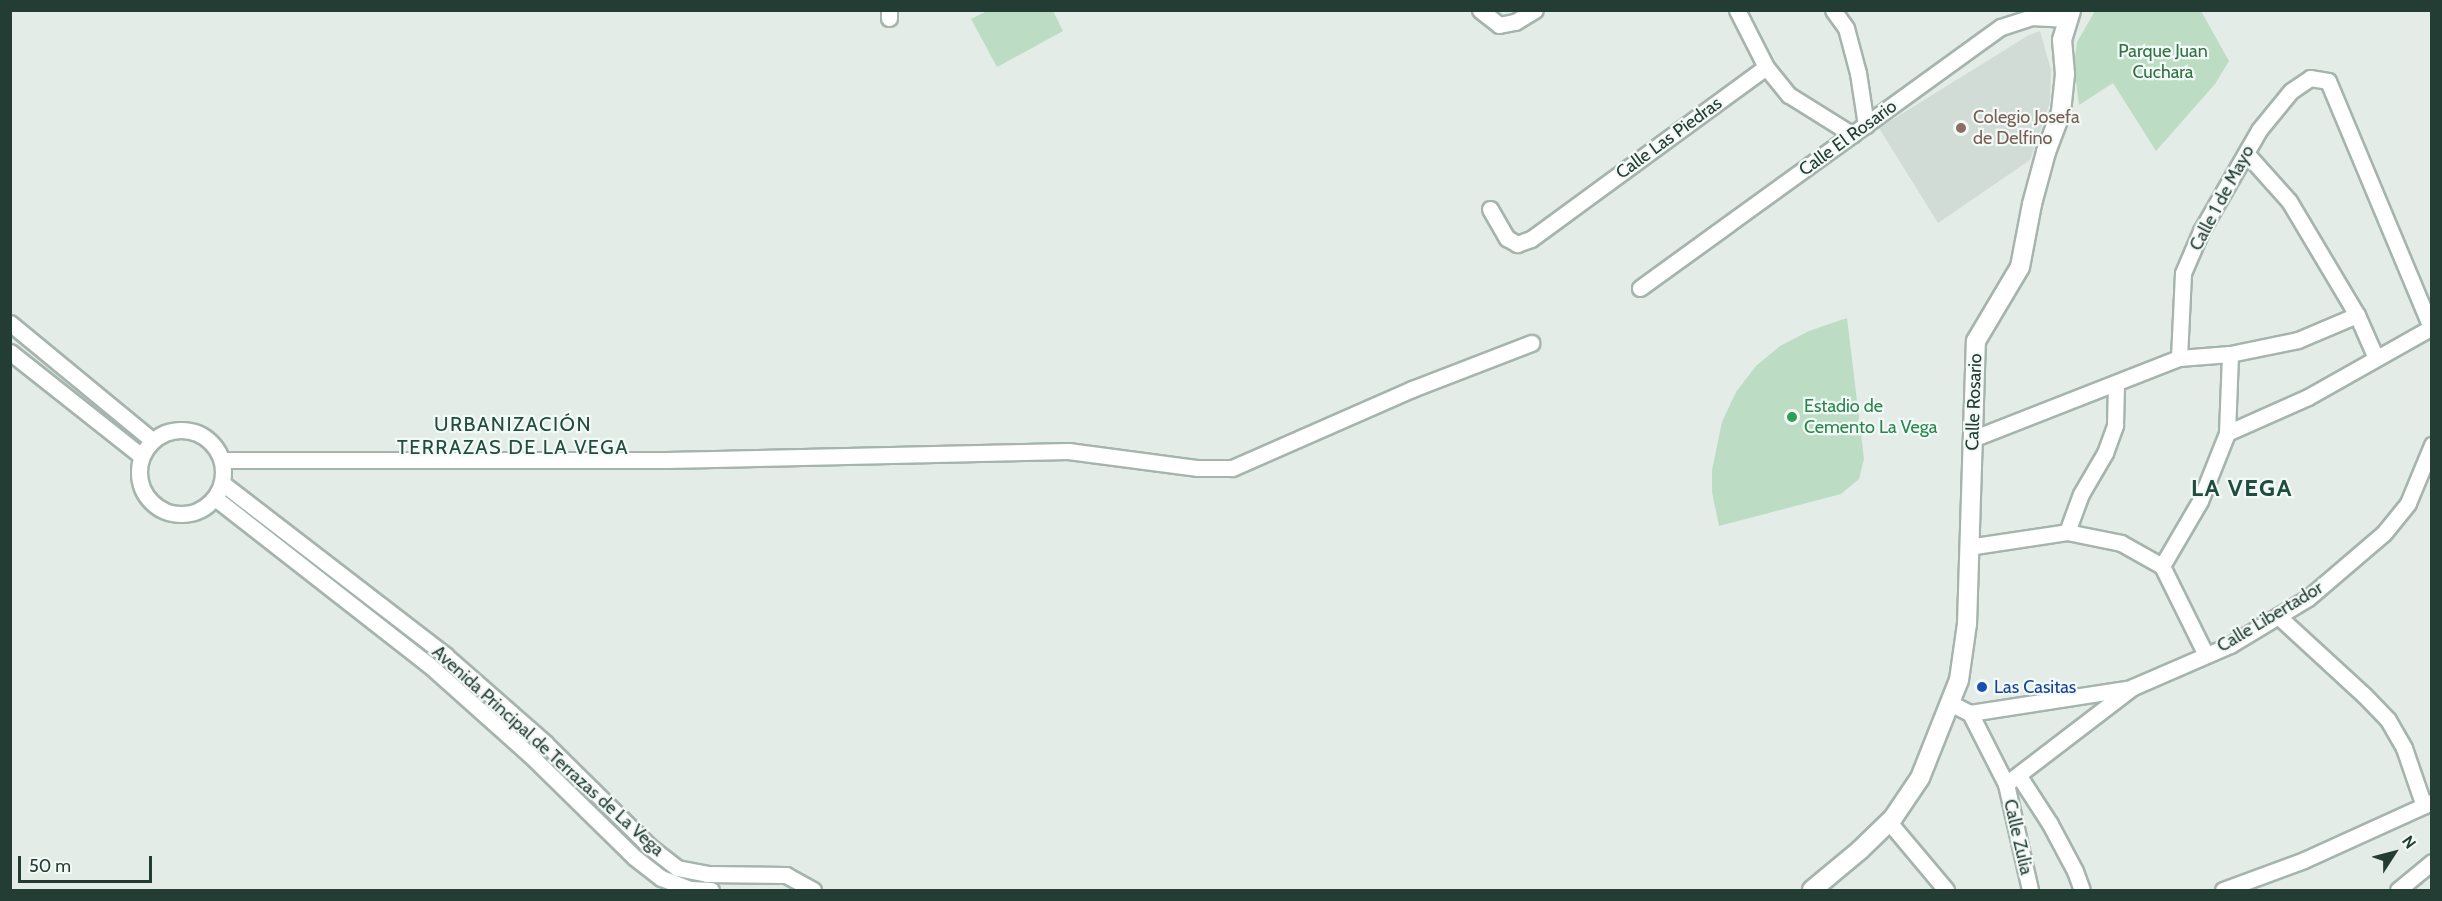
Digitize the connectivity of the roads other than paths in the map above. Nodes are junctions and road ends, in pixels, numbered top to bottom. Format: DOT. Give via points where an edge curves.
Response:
graph roads {
  1 [pos="1480,10"];
  2 [pos="1534,10"];
  3 [pos="1737,10"];
  4 [pos="1833,10"];
  5 [pos="2069,15"];
  6 [pos="1766,67"];
  7 [pos="1866,125"];
  8 [pos="1853,135"];
  9 [pos="2246,153"];
  10 [pos="1490,209"];
  11 [pos="1640,288"];
  12 [pos="2357,315"];
  13 [pos="10,323"];
  14 [pos="2431,327"];
  15 [pos="1531,342"];
  16 [pos="10,352"];
  17 [pos="2230,354"];
  18 [pos="2179,358"];
  19 [pos="2376,358"];
  20 [pos="2116,383"];
  21 [pos="2227,433"];
  22 [pos="1972,439"];
  23 [pos="152,440"];
  24 [pos="2432,446"];
  25 [pos="141,456"];
  26 [pos="222,460"];
  27 [pos="222,483"];
  28 [pos="215,498"];
  29 [pos="2067,532"];
  30 [pos="1968,547"];
  31 [pos="2162,566"];
  32 [pos="2278,616"];
  33 [pos="2206,655"];
  34 [pos="2133,687"];
  35 [pos="1950,703"];
  36 [pos="1970,713"];
  37 [pos="2012,780"];
  38 [pos="2428,804"];
  39 [pos="1889,822"];
  40 [pos="2432,862"];
  41 [pos="2250,886"];
  42 [pos="1812,890"];
  43 [pos="711,891"];
  44 [pos="813,891"];
  45 [pos="1946,891"];
  46 [pos="2030,891"];
  47 [pos="2082,891"];
  48 [pos="2223,891"];
  49 [pos="2398,891"];
  1 -- 2 [label="street" via="1500,25 1515,22"];
  3 -- 6 [label="street"];
  4 -- 7 [label="street" via="1846,28"];
  5 -- 7 [label="street, Calle El Rosario" via="2031,17 2001,27"];
  5 -- 22 [label="street, Calle Rosario" via="2062,40 2065,75 2061,112 2035,194 2020,267 1976,341"];
  6 -- 8 [label="street" via="1790,95"];
  6 -- 10 [label="street, Calle Las Piedras" via="1530,239 1517,244 1507,238"];
  7 -- 8 [label="street, Calle El Rosario"];
  8 -- 11 [label="street, Calle El Rosario"];
  9 -- 12 [label="street" via="2289,201"];
  9 -- 14 [label="street, Calle 1 de Mayo" via="2291,91 2310,78 2328,81"];
  9 -- 18 [label="street, Calle 1 de Mayo" via="2201,231 2183,273"];
  12 -- 17 [label="street" via="2298,340"];
  12 -- 19 [label="street"];
  13 -- 23 [label="street"];
  14 -- 19 [label="street"];
  15 -- 26 [label="street" via="1232,468 1186,467 1068,452 666,460"];
  16 -- 25 [label="street"];
  17 -- 18 [label="street"];
  17 -- 21 [label="street"];
  18 -- 20 [label="street"];
  19 -- 21 [label="street" via="2308,397"];
  20 -- 22 [label="street"];
  20 -- 29 [label="street" via="2115,425"];
  21 -- 31 [label="street" via="2200,501"];
  22 -- 30 [label="street, Calle Rosario"];
  23 -- 25 [label="street"];
  23 -- 26 [label="street" via="178,429 192,431 211,442"];
  24 -- 32 [label="street, Calle Libertador" via="2408,503 2384,533 2308,598"];
  25 -- 28 [label="street" via="140,483 145,495 160,509 180,515 193,513"];
  26 -- 27 [label="street"];
  27 -- 28 [label="street"];
  27 -- 44 [label="street, Avenida Principal de Terrazas de La Vega" via="445,655 677,868 707,874 786,875"];
  28 -- 43 [label="street, Avenida Principal de Terrazas de La Vega" via="429,665 529,754 634,857 662,878 690,889"];
  29 -- 30 [label="street"];
  29 -- 31 [label="street" via="2121,543"];
  30 -- 35 [label="street, Calle Rosario" via="1967,624 1959,680"];
  31 -- 33 [label="street"];
  32 -- 33 [label="street, Calle Libertador"];
  32 -- 38 [label="street" via="2388,720"];
  33 -- 34 [label="street, Calle Libertador"];
  34 -- 36 [label="street"];
  34 -- 37 [label="street, Calle Libertador"];
  35 -- 36 [label="street"];
  35 -- 39 [label="street, Calle Rosario" via="1920,778"];
  36 -- 37 [label="street"];
  37 -- 46 [label="street, Calle Zulia"];
  37 -- 47 [label="street" via="2050,824"];
  38 -- 41 [label="street"];
  39 -- 42 [label="street, Calle Rosario"];
  39 -- 45 [label="street"];
  40 -- 49 [label="street"];
  41 -- 48 [label="street"];
}
